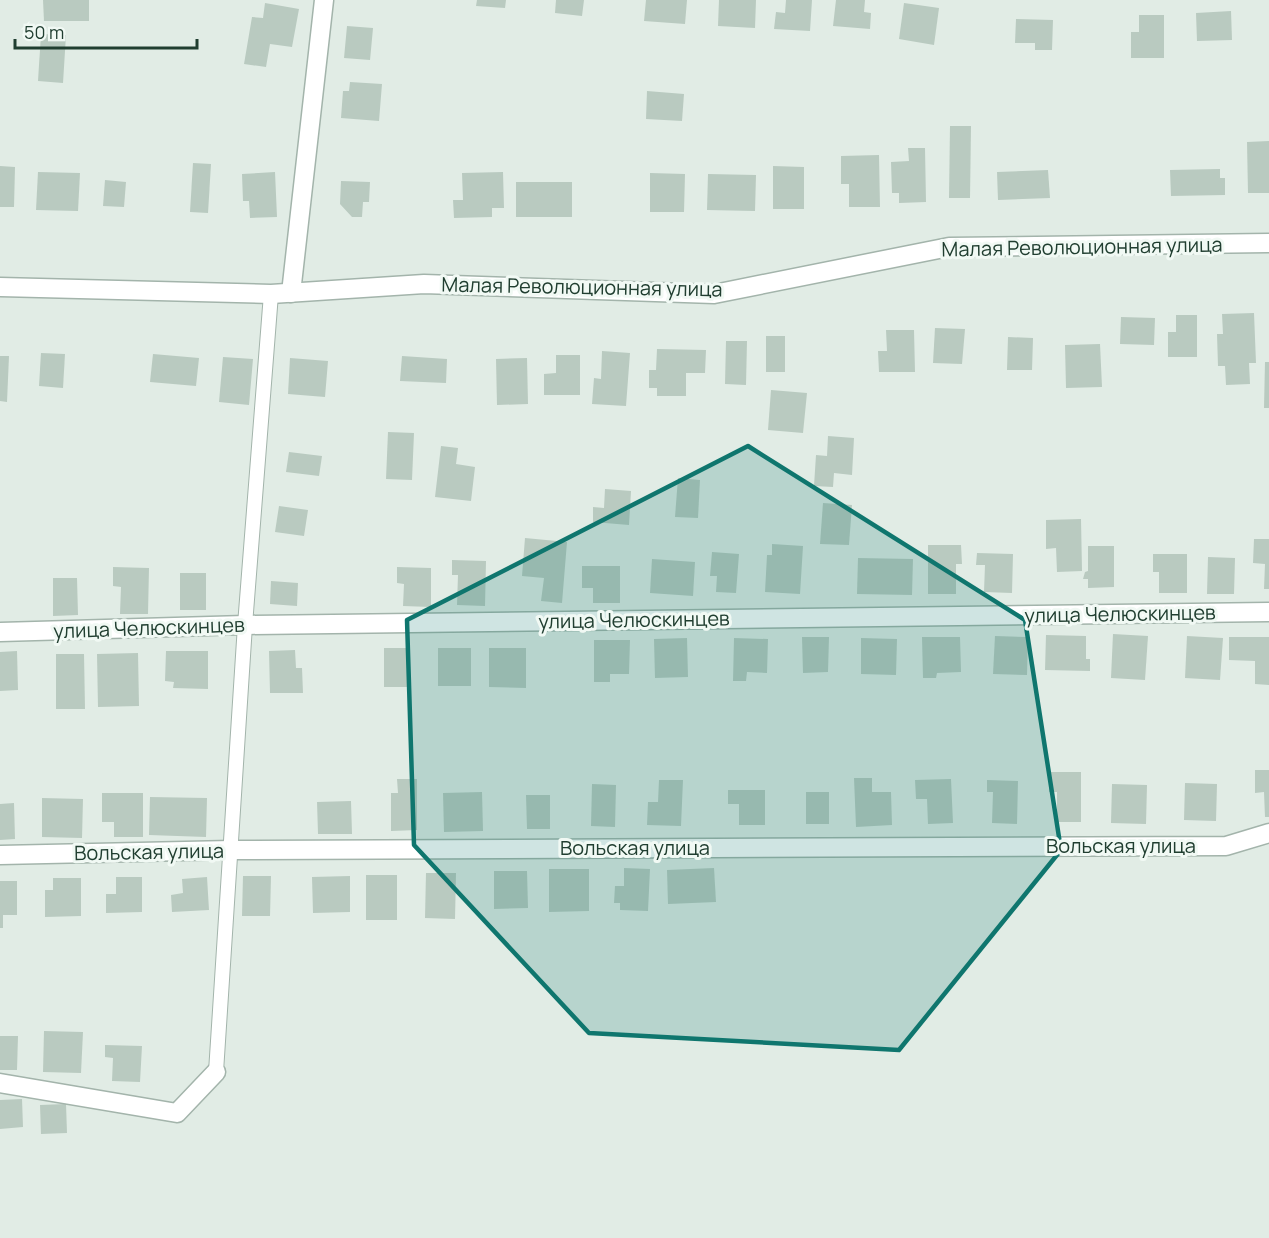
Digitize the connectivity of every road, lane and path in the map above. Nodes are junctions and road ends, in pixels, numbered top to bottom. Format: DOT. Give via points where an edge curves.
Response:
graph roads {
  1 [pos="324,0"];
  2 [pos="1269,243"];
  3 [pos="0,287"];
  4 [pos="291,293"];
  5 [pos="271,294"];
  6 [pos="1269,612"];
  7 [pos="245,625"];
  8 [pos="0,632"];
  9 [pos="1269,832"];
  10 [pos="231,850"];
  11 [pos="0,855"];
  12 [pos="216,1072"];
  13 [pos="0,1083"];
  1 -- 4 [label="street"];
  2 -- 4 [label="street, Малая Революционная улица" via="949,247 714,294 424,284"];
  3 -- 5 [label="street, Малая Революционная улица"];
  4 -- 5 [label="street, Малая Революционная улица"];
  5 -- 7 [label="lane"];
  6 -- 7 [label="street, улица Челюскинцев"];
  7 -- 8 [label="street, улица Челюскинцев"];
  7 -- 10 [label="lane"];
  9 -- 10 [label="street, Вольская улица" via="1226,846"];
  10 -- 11 [label="street, Вольская улица"];
  10 -- 12 [label="lane"];
  12 -- 13 [label="street" via="177,1113"];
}
